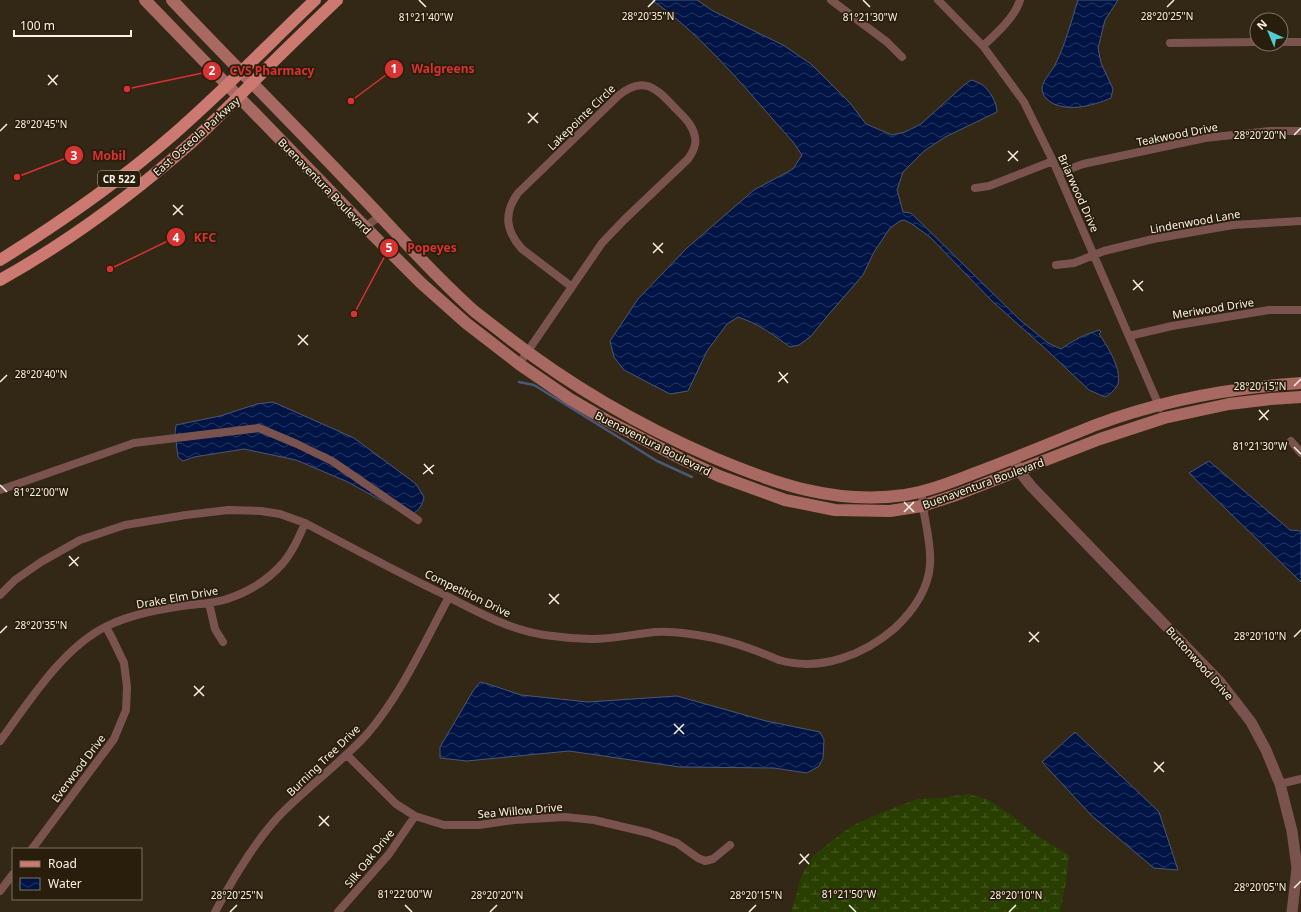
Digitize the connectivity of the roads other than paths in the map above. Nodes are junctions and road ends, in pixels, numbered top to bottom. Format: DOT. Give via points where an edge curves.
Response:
graph roads {
  1 [pos="145,0"];
  2 [pos="172,0"];
  3 [pos="315,0"];
  4 [pos="337,0"];
  5 [pos="831,0"];
  6 [pos="938,0"];
  7 [pos="1020,0"];
  8 [pos="1249,42"];
  9 [pos="1289,42"];
  10 [pos="1301,42"];
  11 [pos="1170,43"];
  12 [pos="984,46"];
  13 [pos="902,57"];
  14 [pos="241,72"];
  15 [pos="252,83"];
  16 [pos="227,85"];
  17 [pos="239,97"];
  18 [pos="1301,131"];
  19 [pos="1053,160"];
  20 [pos="1059,173"];
  21 [pos="975,188"];
  22 [pos="380,216"];
  23 [pos="1301,220"];
  24 [pos="365,227"];
  25 [pos="1094,254"];
  26 [pos="0,260"];
  27 [pos="1056,265"];
  28 [pos="0,280"];
  29 [pos="572,287"];
  30 [pos="1301,310"];
  31 [pos="1130,336"];
  32 [pos="527,352"];
  33 [pos="518,364"];
  34 [pos="1301,383"];
  35 [pos="1301,397"];
  36 [pos="1158,405"];
  37 [pos="1164,418"];
  38 [pos="1291,442"];
  39 [pos="1301,453"];
  40 [pos="1014,459"];
  41 [pos="1019,471"];
  42 [pos="0,490"];
  43 [pos="922,492"];
  44 [pos="922,506"];
  45 [pos="418,520"];
  46 [pos="305,523"];
  47 [pos="0,595"];
  48 [pos="449,597"];
  49 [pos="209,603"];
  50 [pos="106,627"];
  51 [pos="223,642"];
  52 [pos="0,741"];
  53 [pos="347,755"];
  54 [pos="1301,779"];
  55 [pos="1280,784"];
  56 [pos="415,816"];
  57 [pos="730,845"];
  58 [pos="33,848"];
  59 [pos="1299,869"];
  60 [pos="12,875"];
  61 [pos="0,892"];
  62 [pos="215,912"];
  63 [pos="338,912"];
  64 [pos="1292,912"];
  1 -- 16 [label="main road, Buenaventura Boulevard"];
  2 -- 14 [label="main road, Buenaventura Boulevard"];
  3 -- 14 [label="main road, East Osceola Parkway / CR 522"];
  4 -- 15 [label="main road, East Osceola Parkway / CR 522"];
  5 -- 13 [label="street" via="888,42"];
  6 -- 12 [label="street, Briarwood Drive"];
  7 -- 12 [label="street" via="1006,24"];
  8 -- 11 [label="street"];
  9 -- 10 [label="street"];
  12 -- 19 [label="street, Briarwood Drive" via="1024,102"];
  14 -- 15 [label="main road, Buenaventura Boulevard"];
  14 -- 16 [label="main road, East Osceola Parkway / CR 522"];
  15 -- 17 [label="main road, East Osceola Parkway / CR 522"];
  15 -- 22 [label="main road, Buenaventura Boulevard"];
  16 -- 17 [label="main road, Buenaventura Boulevard"];
  16 -- 26 [label="main road, East Osceola Parkway / CR 522" via="139,163 96,196"];
  17 -- 24 [label="main road, Buenaventura Boulevard"];
  17 -- 28 [label="main road, East Osceola Parkway / CR 522" via="147,180 62,242"];
  18 -- 20 [label="street, Teakwood Drive" via="1270,131 1205,138 1083,164"];
  19 -- 20 [label="street, Briarwood Drive"];
  19 -- 21 [label="street" via="989,186"];
  20 -- 25 [label="street, Briarwood Drive"];
  22 -- 24 [label="street"];
  22 -- 32 [label="main road, Buenaventura Boulevard" via="475,311"];
  23 -- 25 [label="street, Lindenwood Lane" via="1233,225 1153,239"];
  24 -- 33 [label="main road, Buenaventura Boulevard" via="455,314"];
  25 -- 27 [label="street, Lindenwood Lane" via="1074,263"];
  25 -- 31 [label="street, Briarwood Drive"];
  29 -- 29 [label="street, Lakepointe Circle" via="602,243 688,159 695,148 696,138 692,127 656,89 638,85 625,90 513,200 508,218 516,242"];
  29 -- 32 [label="street, Lakepointe Circle"];
  30 -- 31 [label="street, Meriwood Drive" via="1262,312 1172,326"];
  31 -- 36 [label="street, Briarwood Drive"];
  32 -- 33 [label="street, Lakepointe Circle"];
  32 -- 43 [label="main road, Buenaventura Boulevard" via="576,386 638,422 744,470 792,487 836,496 886,497"];
  33 -- 44 [label="main road, Buenaventura Boulevard" via="606,420 680,458 722,477 785,500 835,510 890,511"];
  34 -- 36 [label="main road, Buenaventura Boulevard" via="1226,390"];
  35 -- 37 [label="main road, Buenaventura Boulevard" via="1229,404"];
  36 -- 37 [label="street, Briarwood Drive"];
  36 -- 40 [label="main road, Buenaventura Boulevard" via="1095,426"];
  37 -- 41 [label="main road, Buenaventura Boulevard" via="1100,439"];
  38 -- 39 [label="street"];
  40 -- 41 [label="street, Buttonwood Drive"];
  40 -- 43 [label="main road, Buenaventura Boulevard"];
  41 -- 44 [label="main road, Buenaventura Boulevard"];
  41 -- 55 [label="street, Buttonwood Drive" via="1220,682 1251,722"];
  42 -- 45 [label="street" via="134,443 259,428 332,461"];
  43 -- 44 [label="street, Competition Drive"];
  44 -- 48 [label="street, Competition Drive" via="930,550 930,567 924,591 913,609 881,640 837,660 805,664 781,660 754,649 696,634 657,632 593,639 552,636 492,620"];
  46 -- 47 [label="street, Competition Drive" via="280,514 228,510 125,525 80,540 41,562 15,580"];
  46 -- 48 [label="street, Competition Drive"];
  46 -- 49 [label="street, Drake Elm Drive" via="292,550 283,563 269,575 252,589 229,599"];
  48 -- 53 [label="street, Burning Tree Drive" via="399,690 369,732"];
  49 -- 50 [label="street, Drake Elm Drive" via="140,614"];
  49 -- 51 [label="street" via="215,629"];
  50 -- 52 [label="street, Drake Elm Drive" via="67,655"];
  50 -- 58 [label="street, Everwood Drive" via="124,663 126,710 114,738"];
  53 -- 56 [label="street, Sea Willow Drive" via="396,804"];
  53 -- 62 [label="street, Burning Tree Drive" via="279,817 249,854"];
  54 -- 55 [label="street"];
  55 -- 59 [label="street, Buttonwood Drive"];
  56 -- 57 [label="street, Sea Willow Drive" via="444,825 479,825 565,817 594,820 649,833 677,843 705,861 713,860"];
  56 -- 63 [label="street, Silk Oak Drive" via="389,854"];
  59 -- 64 [label="street, Buttonwood Drive"];
  60 -- 61 [label="street"];
}
